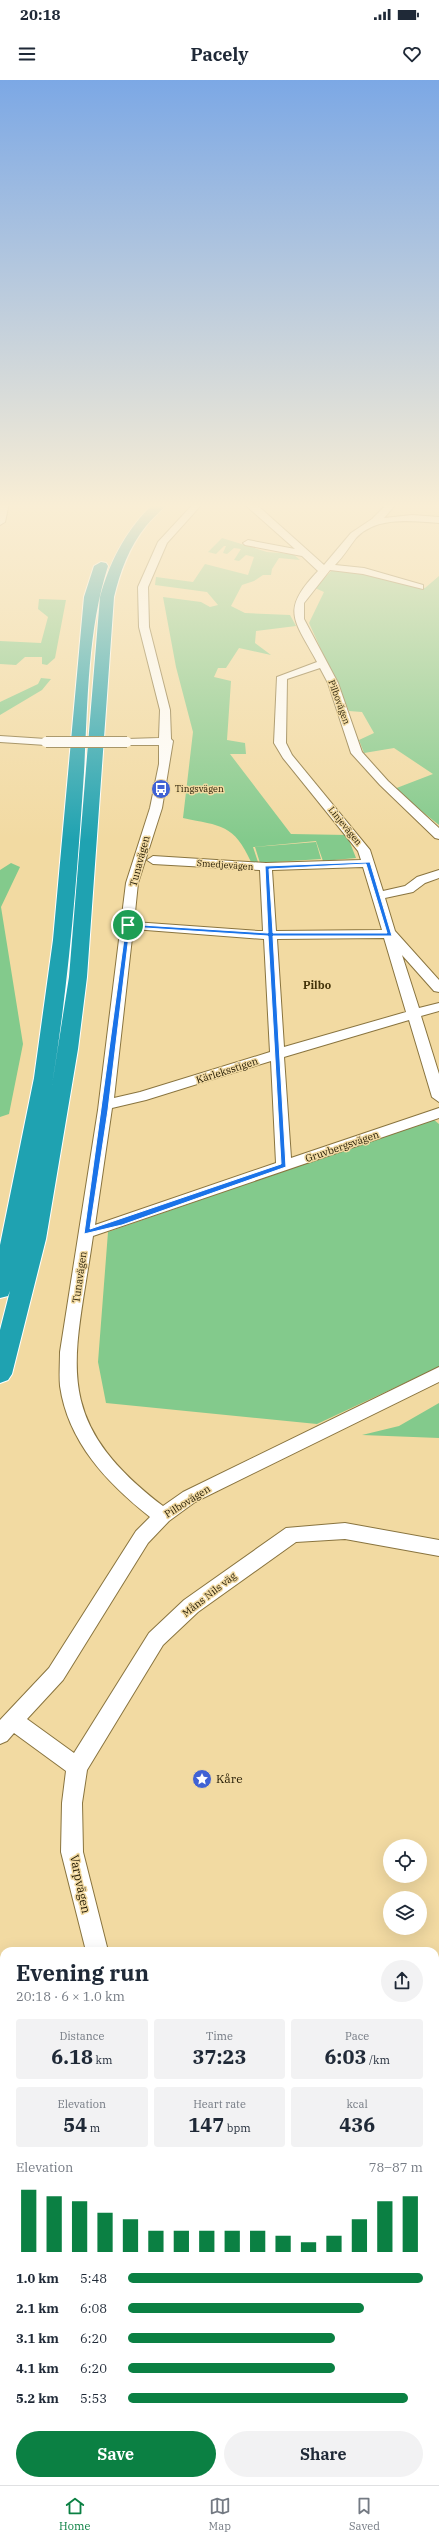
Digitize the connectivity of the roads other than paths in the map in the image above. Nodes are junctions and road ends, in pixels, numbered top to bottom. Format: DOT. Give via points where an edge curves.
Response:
graph roads {
  1 [pos="88,615"];
  2 [pos="106,615"];
  3 [pos="144,615"];
  4 [pos="300,615"];
  5 [pos="323,663"];
  6 [pos="0,739"];
  7 [pos="167,741"];
  8 [pos="439,835"];
  9 [pos="153,860"];
  10 [pos="368,863"];
  11 [pos="266,867"];
  12 [pos="439,874"];
  13 [pos="379,896"];
  14 [pos="128,925"];
  15 [pos="270,934"];
  16 [pos="390,934"];
  17 [pos="439,988"];
  18 [pos="439,1007"];
  19 [pos="415,1014"];
  20 [pos="276,1055"];
  21 [pos="439,1097"];
  22 [pos="106,1104"];
  23 [pos="439,1113"];
  24 [pos="284,1165"];
  25 [pos="86,1233"];
  26 [pos="0,1290"];
  27 [pos="0,1374"];
  28 [pos="439,1374"];
  29 [pos="163,1516"];
  30 [pos="439,1548"];
  31 [pos="4,1726"];
  32 [pos="77,1767"];
  33 [pos="96,1947"];
  1 -- 26 [label="highway" via="63,909 48,1049 22,1192"];
  2 -- 27 [label="highway" via="78,977 35,1239"];
  3 -- 7 [label="street, Tunavägen" via="144,627 163,697"];
  4 -- 5 [label="street, Pilbovägen" via="304,632"];
  5 -- 8 [label="street, Pilbovägen" via="338,695 357,753 388,787"];
  5 -- 10 [label="street, Linjevägen" via="283,676 280,743 287,756 360,844"];
  6 -- 7 [label="street, bridge" via="46,742"];
  7 -- 14 [label="street, Tunavägen" via="160,793 132,882"];
  9 -- 11 [label="street, Smedjevägen"];
  10 -- 11 [label="street, Smedjevägen"];
  10 -- 13 [label="street, Linjevägen"];
  11 -- 15 [label="street"];
  12 -- 13 [label="street" via="421,880 409,889"];
  13 -- 16 [label="street, Linjevägen"];
  14 -- 15 [label="street"];
  14 -- 22 [label="street, Tunavägen"];
  15 -- 16 [label="street"];
  15 -- 20 [label="street"];
  16 -- 17 [label="street"];
  16 -- 19 [label="street, Linjevägen"];
  18 -- 19 [label="street, Kärleksstigen"];
  19 -- 20 [label="street, Kärleksstigen"];
  19 -- 21 [label="street, Linjevägen"];
  20 -- 22 [label="street, Kärleksstigen" via="141,1097"];
  20 -- 24 [label="street"];
  22 -- 25 [label="street, Tunavägen"];
  23 -- 24 [label="street, Gruvbergsvägen"];
  24 -- 25 [label="street, Gruvbergsvägen"];
  25 -- 29 [label="street, Tunavägen" via="68,1352 69,1389 77,1419 92,1449 112,1473"];
  28 -- 29 [label="street, Pilbovägen" via="220,1481 189,1497"];
  29 -- 31 [label="street, Pilbovägen" via="142,1537 56,1674"];
  30 -- 32 [label="street, Måns Nils väg" via="345,1531 292,1534 191,1606 156,1639"];
  31 -- 32 [label="street"];
  32 -- 33 [label="street, Varpvägen" via="72,1803 72,1852"];
}
